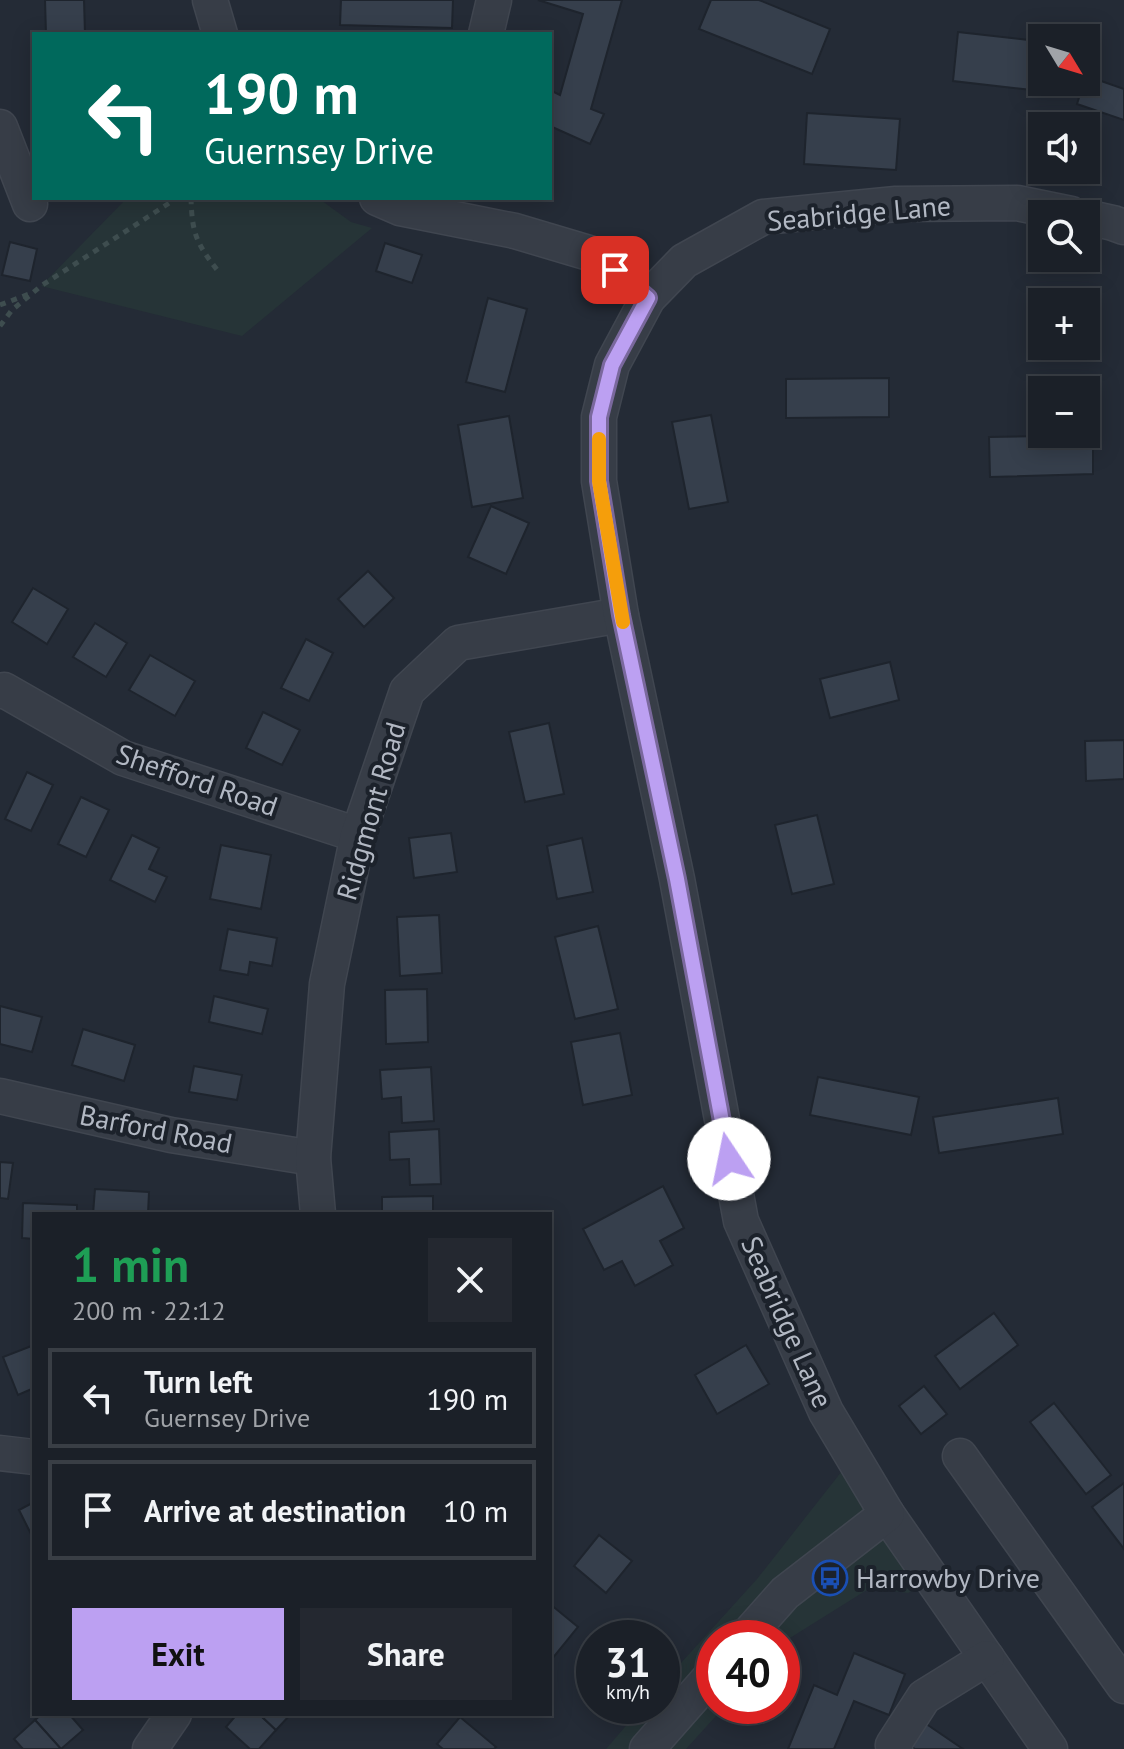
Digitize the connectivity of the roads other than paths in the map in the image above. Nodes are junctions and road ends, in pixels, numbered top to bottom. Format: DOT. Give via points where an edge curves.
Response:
graph roads {
  1 [pos="210,0"];
  2 [pos="494,0"];
  3 [pos="219,32"];
  4 [pos="486,32"];
  5 [pos="0,127"];
  6 [pos="382,200"];
  7 [pos="30,204"];
  8 [pos="1028,205"];
  9 [pos="1100,220"];
  10 [pos="1124,227"];
  11 [pos="648,298"];
  12 [pos="621,615"];
  13 [pos="0,691"];
  14 [pos="358,835"];
  15 [pos="0,1096"];
  16 [pos="313,1158"];
  17 [pos="318,1212"];
  18 [pos="0,1453"];
  19 [pos="960,1456"];
  20 [pos="32,1457"];
  21 [pos="887,1514"];
  22 [pos="761,1620"];
  23 [pos="987,1658"];
  24 [pos="1124,1686"];
  25 [pos="696,1693"];
  26 [pos="173,1716"];
  27 [pos="150,1749"];
  28 [pos="647,1749"];
  29 [pos="895,1749"];
  30 [pos="1050,1749"];
  1 -- 3 [label="street"];
  2 -- 4 [label="street"];
  5 -- 7 [label="street"];
  6 -- 11 [label="street" via="599,256"];
  8 -- 11 [label="street, Seabridge Lane" via="904,203 763,217 684,261"];
  9 -- 10 [label="street"];
  11 -- 12 [label="street, Seabridge Lane" via="612,365 599,417 599,481"];
  12 -- 14 [label="street, Ridgmont Road" via="458,643 407,691"];
  12 -- 21 [label="street, Seabridge Lane" via="741,1221 826,1412"];
  13 -- 14 [label="street, Shefford Road" via="123,758"];
  14 -- 16 [label="street, Ridgmont Road" via="327,984"];
  15 -- 16 [label="street, Barford Road" via="171,1135"];
  16 -- 17 [label="street, Ridgmont Road"];
  18 -- 20 [label="street"];
  19 -- 24 [label="street"];
  21 -- 22 [label="street" via="785,1593"];
  21 -- 23 [label="street"];
  23 -- 29 [label="street" via="924,1697"];
  23 -- 30 [label="street"];
  25 -- 28 [label="street"];
  26 -- 27 [label="street"];
}
